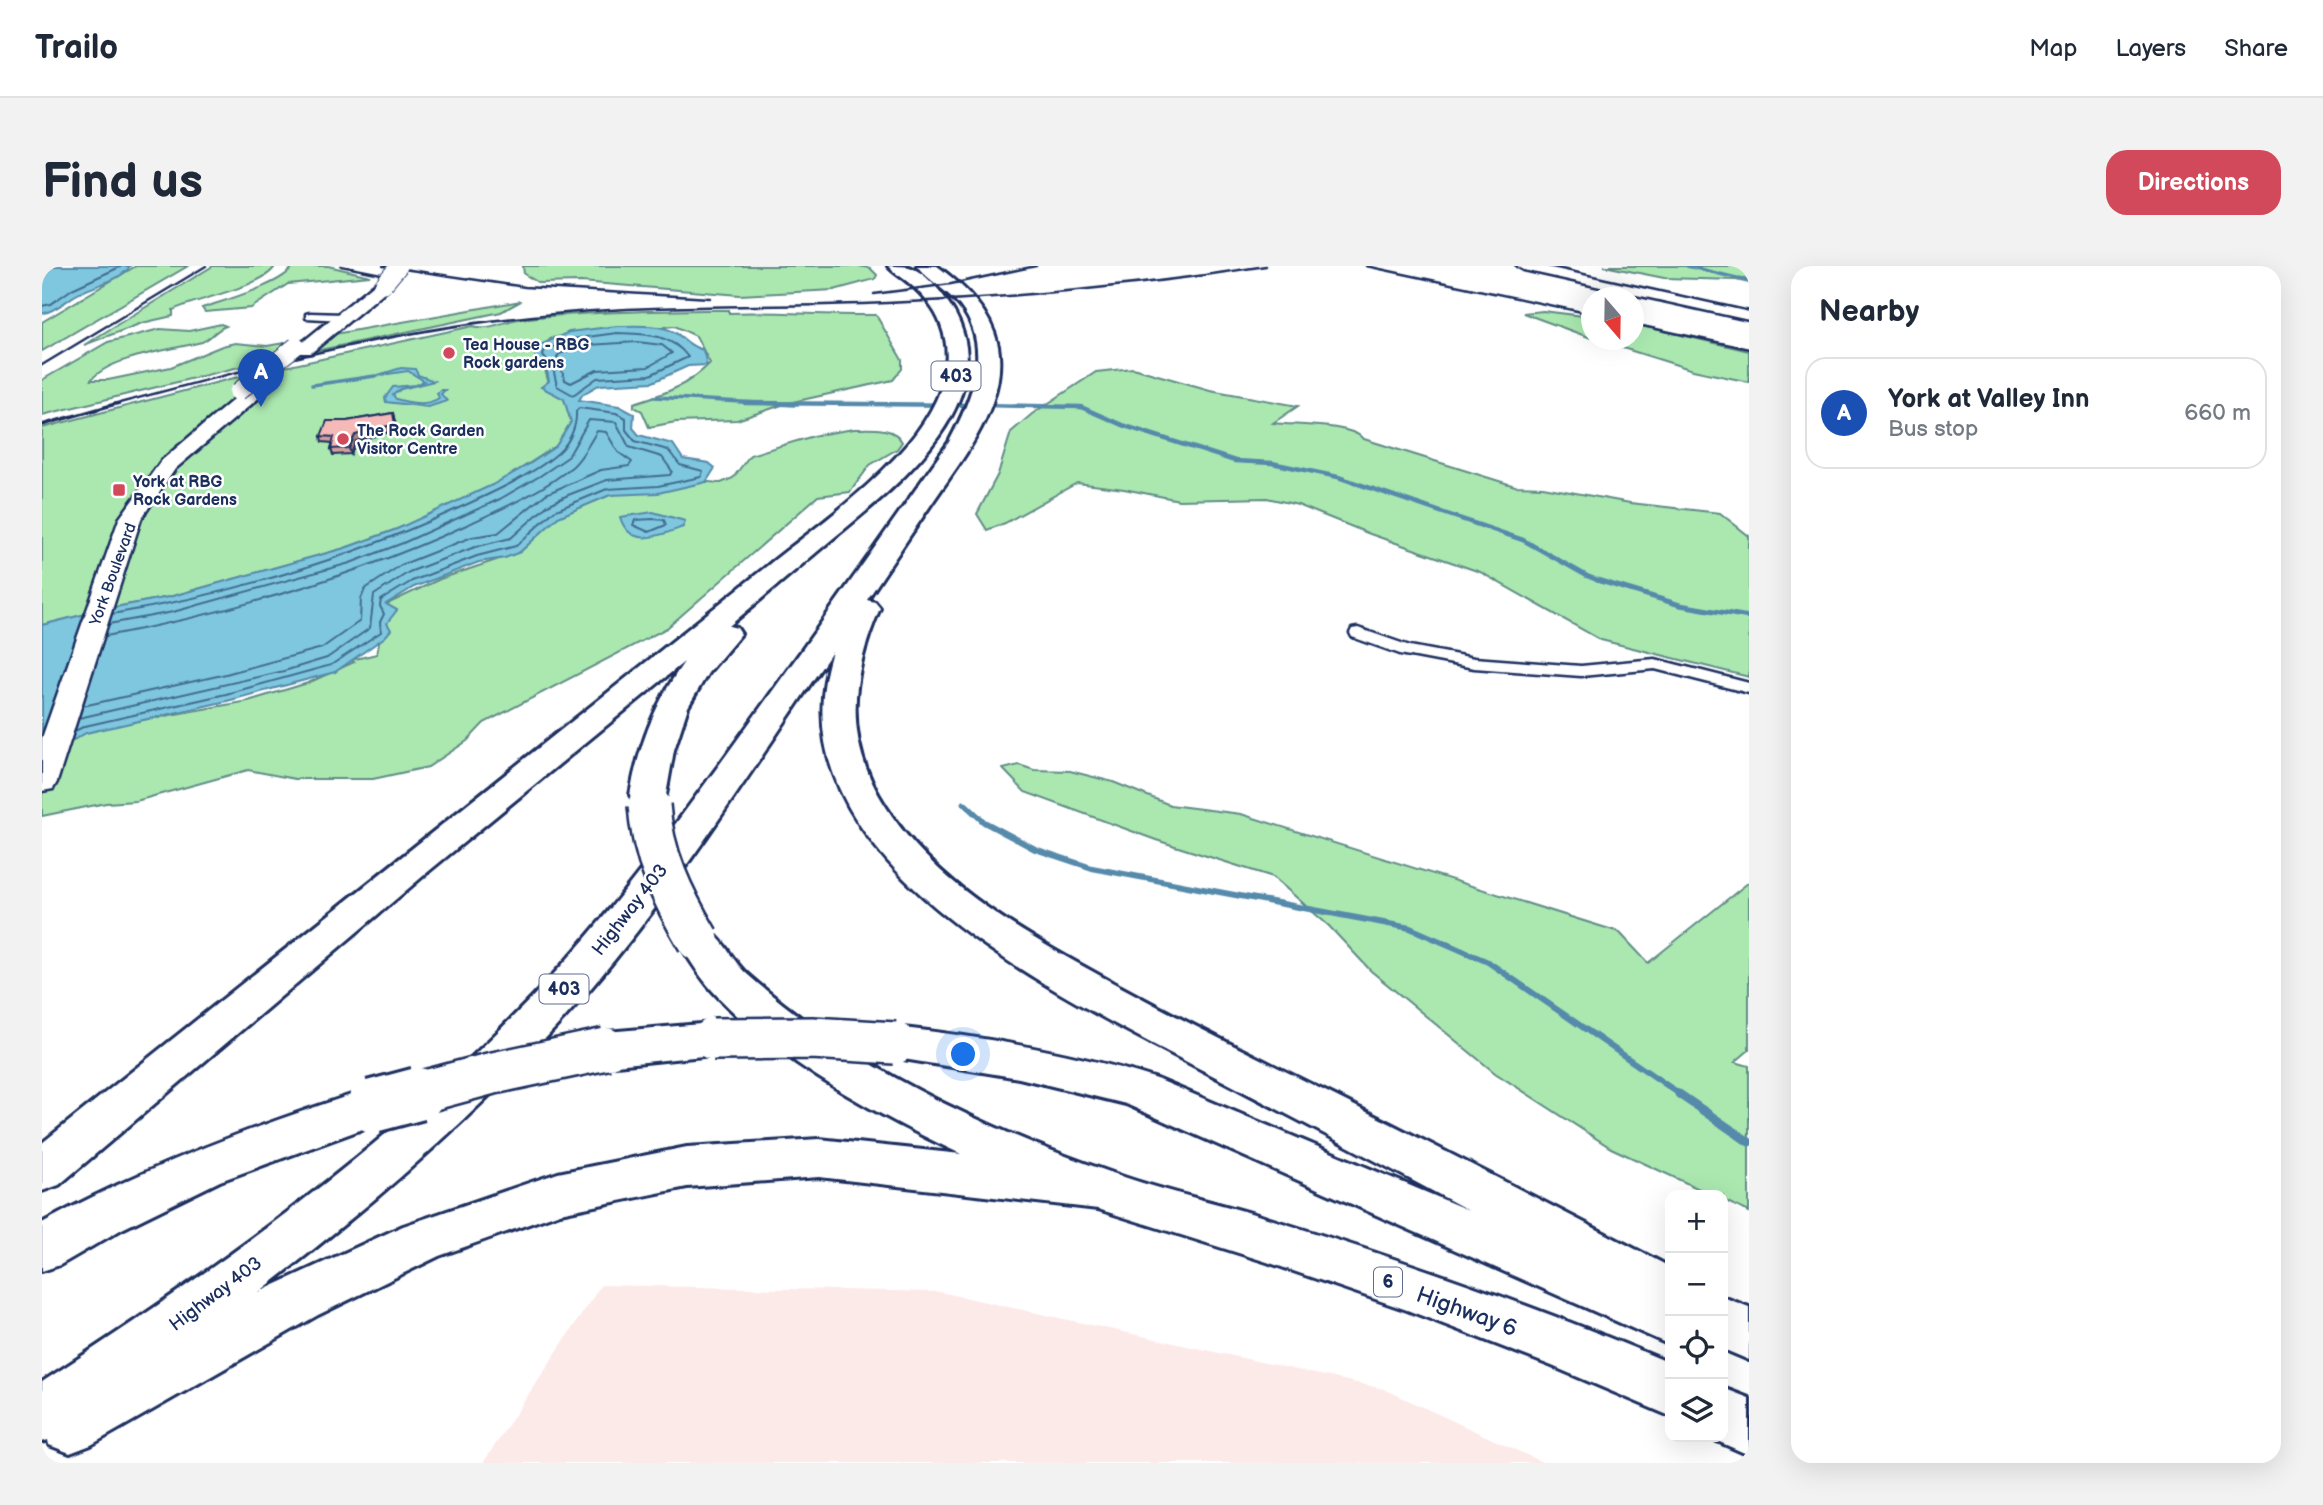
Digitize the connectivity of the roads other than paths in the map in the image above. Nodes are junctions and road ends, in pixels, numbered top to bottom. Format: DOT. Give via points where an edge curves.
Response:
graph roads {
  1 [pos="389,266"];
  2 [pos="399,266"];
  3 [pos="897,266"];
  4 [pos="926,266"];
  5 [pos="1524,266"];
  6 [pos="379,283"];
  7 [pos="310,316"];
  8 [pos="1749,316"];
  9 [pos="337,317"];
  10 [pos="300,348"];
  11 [pos="961,443"];
  12 [pos="881,485"];
  13 [pos="104,568"];
  14 [pos="1358,633"];
  15 [pos="1749,688"];
  16 [pos="42,719"];
  17 [pos="42,782"];
  18 [pos="42,1171"];
  19 [pos="1101,1189"];
  20 [pos="42,1249"];
  21 [pos="1665,1290"];
  22 [pos="1665,1319"];
  23 [pos="1728,1324"];
  24 [pos="1749,1335"];
  25 [pos="1728,1346"];
  26 [pos="1749,1355"];
  27 [pos="1665,1388"];
  28 [pos="42,1415"];
  29 [pos="1728,1417"];
  30 [pos="1749,1427"];
  31 [pos="42,1440"];
  1 -- 6 [label="main road, York Boulevard"];
  2 -- 6 [label="main road, York Boulevard, bridge"];
  3 -- 12 [label="highway, 403" via="944,308 959,348 957,374 946,405 920,444"];
  4 -- 11 [label="highway, Highway 403 / 403" via="967,300 985,336 987,386"];
  5 -- 8 [label="street"];
  6 -- 9 [label="main road, York Boulevard"];
  7 -- 9 [label="street"];
  9 -- 10 [label="main road, York Boulevard"];
  10 -- 13 [label="main road, York Boulevard" via="168,465 130,519"];
  10 -- 13 [label="main road, York Boulevard, bridge" via="155,461 119,509"];
  11 -- 21 [label="highway" via="931,504 864,610 841,673 836,722 843,750 866,804 885,833 909,861 976,920 1132,1015"];
  11 -- 28 [label="highway, Highway 403 / 403" via="688,834 554,1001 456,1097 340,1197 212,1296"];
  12 -- 18 [label="highway, 403"];
  12 -- 19 [label="highway, bridge" via="863,512 716,643 674,699 653,756 649,828 673,899 698,940 729,982 807,1047 881,1095 951,1129"];
  13 -- 16 [label="main road, York Boulevard"];
  13 -- 17 [label="main road, York Boulevard"];
  14 -- 15 [label="street" via="1406,650 1474,663 1581,671 1655,664"];
  19 -- 27 [label="highway, Highway 6 / 6" via="1415,1292"];
  19 -- 31 [label="highway" via="820,1158 687,1167 558,1194 421,1241 299,1298"];
  20 -- 22 [label="highway, bridge" via="203,1167 373,1106 489,1074 606,1049 713,1039 813,1038 957,1049 1141,1091"];
  23 -- 24 [label="highway"];
  25 -- 26 [label="highway"];
  29 -- 30 [label="highway"];
}
